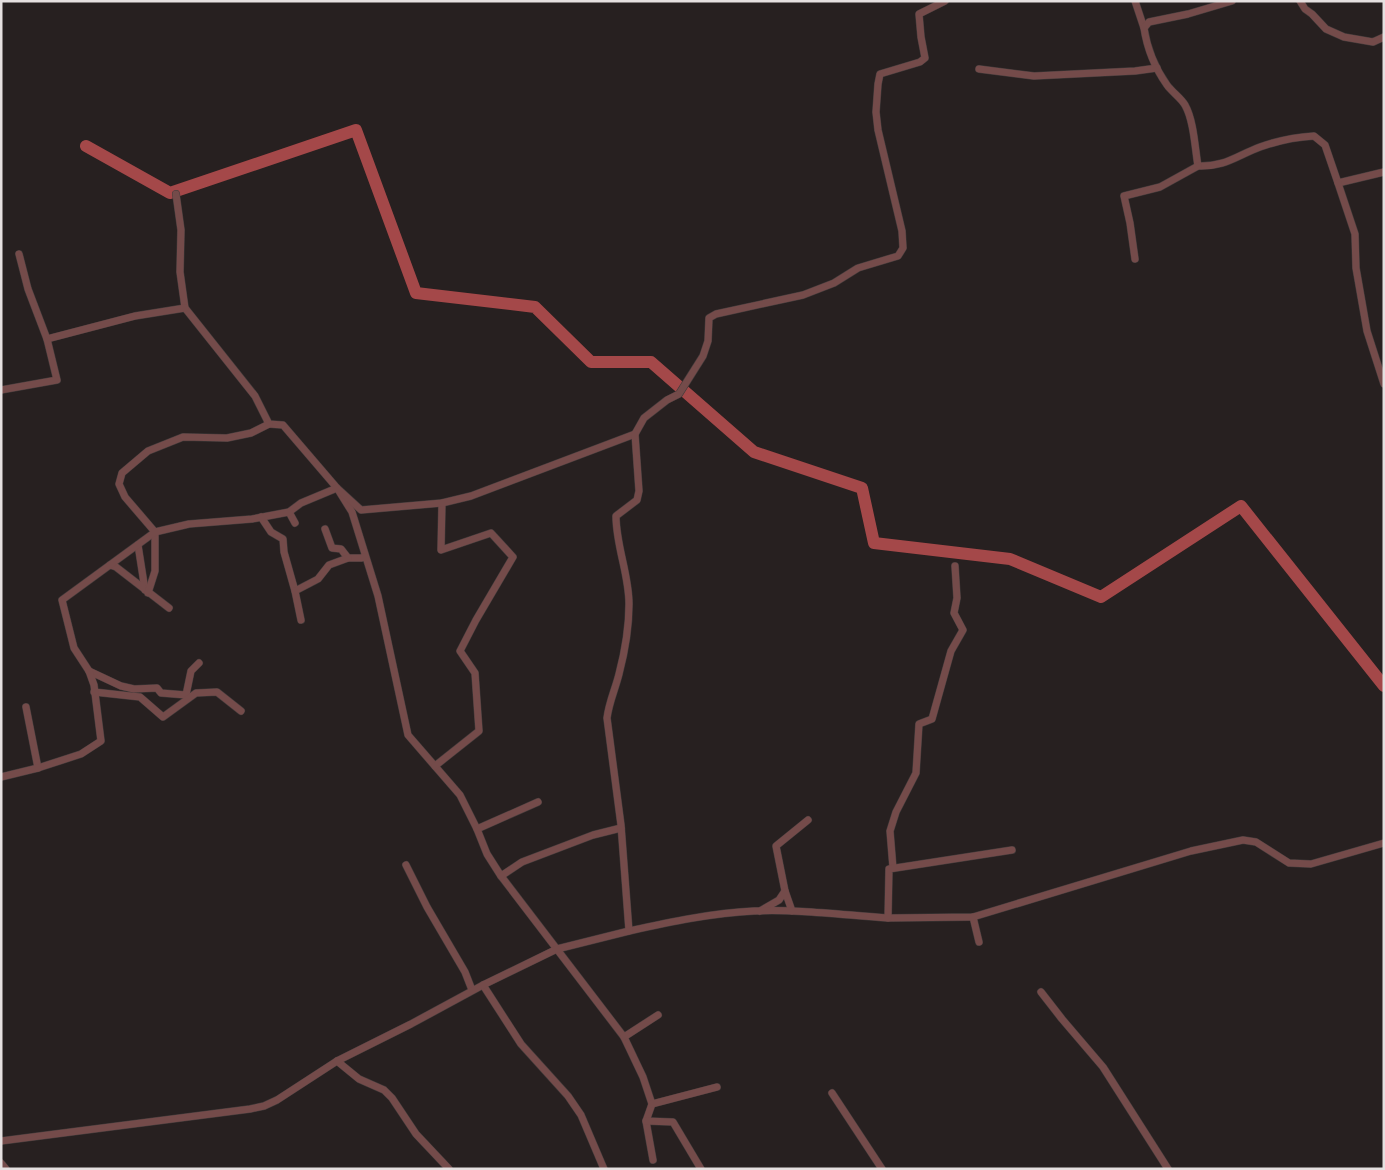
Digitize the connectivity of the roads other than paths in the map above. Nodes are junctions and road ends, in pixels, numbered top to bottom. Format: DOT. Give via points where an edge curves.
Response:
graph roads {
  1 [pos="945,1"];
  2 [pos="1135,1"];
  3 [pos="1232,1"];
  4 [pos="1300,1"];
  5 [pos="1144,28"];
  6 [pos="1384,38"];
  7 [pos="1157,68"];
  8 [pos="979,69"];
  9 [pos="1198,166"];
  10 [pos="1384,172"];
  11 [pos="1338,183"];
  12 [pos="176,194"];
  13 [pos="19,254"];
  14 [pos="1135,259"];
  15 [pos="185,308"];
  16 [pos="47,339"];
  17 [pos="1384,384"];
  18 [pos="1,390"];
  19 [pos="269,424"];
  20 [pos="634,434"];
  21 [pos="337,488"];
  22 [pos="442,503"];
  23 [pos="289,512"];
  24 [pos="261,517"];
  25 [pos="295,523"];
  26 [pos="325,529"];
  27 [pos="155,532"];
  28 [pos="138,545"];
  29 [pos="365,557"];
  30 [pos="348,558"];
  31 [pos="110,565"];
  32 [pos="955,566"];
  33 [pos="147,591"];
  34 [pos="295,591"];
  35 [pos="169,608"];
  36 [pos="301,620"];
  37 [pos="199,663"];
  38 [pos="89,670"];
  39 [pos="94,692"];
  40 [pos="26,706"];
  41 [pos="241,711"];
  42 [pos="435,766"];
  43 [pos="38,768"];
  44 [pos="1,777"];
  45 [pos="538,802"];
  46 [pos="808,820"];
  47 [pos="621,828"];
  48 [pos="477,829"];
  49 [pos="1384,843"];
  50 [pos="1012,850"];
  51 [pos="406,864"];
  52 [pos="893,868"];
  53 [pos="501,876"];
  54 [pos="785,890"];
  55 [pos="759,911"];
  56 [pos="792,911"];
  57 [pos="973,917"];
  58 [pos="888,918"];
  59 [pos="629,931"];
  60 [pos="979,942"];
  61 [pos="557,949"];
  62 [pos="483,985"];
  63 [pos="472,990"];
  64 [pos="1041,992"];
  65 [pos="658,1015"];
  66 [pos="624,1037"];
  67 [pos="337,1060"];
  68 [pos="717,1087"];
  69 [pos="832,1093"];
  70 [pos="652,1104"];
  71 [pos="646,1121"];
  72 [pos="1,1141"];
  73 [pos="653,1160"];
  74 [pos="1,1163"];
  75 [pos="1166,1168"];
  76 [pos="6,1169"];
  77 [pos="449,1169"];
  78 [pos="604,1169"];
  79 [pos="701,1169"];
  80 [pos="882,1169"];
  1 -- 20 [label="street" via="920,14 925,58 880,74 878,84 878,130 902,231 903,248 898,256 858,268 834,283 803,295 709,318 708,341 703,356 679,394 644,418"];
  2 -- 5 [label="street"];
  3 -- 5 [label="street" via="1149,22"];
  4 -- 6 [label="street" via="1304,9 1326,29 1344,37 1372,42"];
  5 -- 7 [label="street" via="1146,44"];
  7 -- 8 [label="street" via="1034,76"];
  7 -- 9 [label="street" via="1185,106"];
  9 -- 11 [label="street" via="1223,164 1261,146 1314,136 1325,145"];
  9 -- 14 [label="street" via="1160,187 1124,196"];
  10 -- 11 [label="street"];
  11 -- 17 [label="street" via="1354,234 1367,332"];
  12 -- 15 [label="street"];
  13 -- 16 [label="street"];
  15 -- 16 [label="street" via="135,316"];
  15 -- 19 [label="street" via="255,396"];
  16 -- 18 [label="street" via="57,380"];
  19 -- 21 [label="street" via="283,425"];
  19 -- 27 [label="street" via="251,434 227,438 183,437 148,451 122,472 118,484 125,497"];
  20 -- 22 [label="street" via="471,496"];
  20 -- 47 [label="street" via="639,491 636,500 616,516 629,604 626,642 607,718"];
  21 -- 22 [label="street" via="361,510"];
  21 -- 23 [label="street"];
  21 -- 29 [label="street" via="352,512"];
  22 -- 42 [label="street" via="441,550 491,533 513,557 460,651 475,673 479,731"];
  23 -- 24 [label="street"];
  23 -- 25 [label="street"];
  24 -- 27 [label="street" via="189,524"];
  24 -- 34 [label="street" via="271,532 283,539"];
  26 -- 30 [label="street" via="332,548 341,549"];
  27 -- 28 [label="street"];
  27 -- 33 [label="street" via="155,571"];
  28 -- 31 [label="street"];
  28 -- 33 [label="street"];
  29 -- 30 [label="street"];
  29 -- 42 [label="street" via="378,596 408,735"];
  30 -- 34 [label="street" via="329,566 318,579"];
  31 -- 33 [label="street"];
  31 -- 38 [label="street" via="62,600 74,648"];
  32 -- 52 [label="street" via="958,598 954,613 963,630 951,651 932,719 919,724 916,772 890,832"];
  33 -- 35 [label="street"];
  34 -- 36 [label="street"];
  37 -- 38 [label="street" via="191,671 186,695 161,693 157,688 121,686"];
  38 -- 39 [label="street"];
  39 -- 41 [label="street" via="140,697 163,717 196,693 217,692"];
  39 -- 43 [label="street" via="101,741 81,754"];
  40 -- 43 [label="street"];
  42 -- 48 [label="street" via="460,795"];
  43 -- 44 [label="street"];
  45 -- 48 [label="street"];
  46 -- 54 [label="street" via="776,846"];
  47 -- 53 [label="street" via="593,834 522,862"];
  47 -- 59 [label="street"];
  48 -- 53 [label="street"];
  49 -- 57 [label="street" via="1311,864 1289,862 1256,842 1243,840 1191,851"];
  50 -- 52 [label="street"];
  51 -- 63 [label="street"];
  52 -- 58 [label="street" via="889,869"];
  53 -- 61 [label="street"];
  54 -- 55 [label="street" via="779,900"];
  54 -- 56 [label="street"];
  55 -- 56 [label="street"];
  55 -- 59 [label="street" via="702,916"];
  56 -- 58 [label="street"];
  57 -- 58 [label="street"];
  57 -- 60 [label="street"];
  59 -- 61 [label="street"];
  61 -- 62 [label="street"];
  61 -- 66 [label="street"];
  62 -- 63 [label="street"];
  62 -- 78 [label="street" via="521,1044 568,1096"];
  63 -- 67 [label="street"];
  64 -- 75 [label="street" via="1103,1067"];
  65 -- 66 [label="street"];
  66 -- 70 [label="street"];
  67 -- 72 [label="street" via="264,1106"];
  67 -- 77 [label="street" via="358,1079 384,1090 416,1134"];
  68 -- 70 [label="street"];
  69 -- 80 [label="street"];
  70 -- 71 [label="street"];
  71 -- 73 [label="street"];
  71 -- 79 [label="street" via="673,1122"];
  74 -- 76 [label="street"];
}
